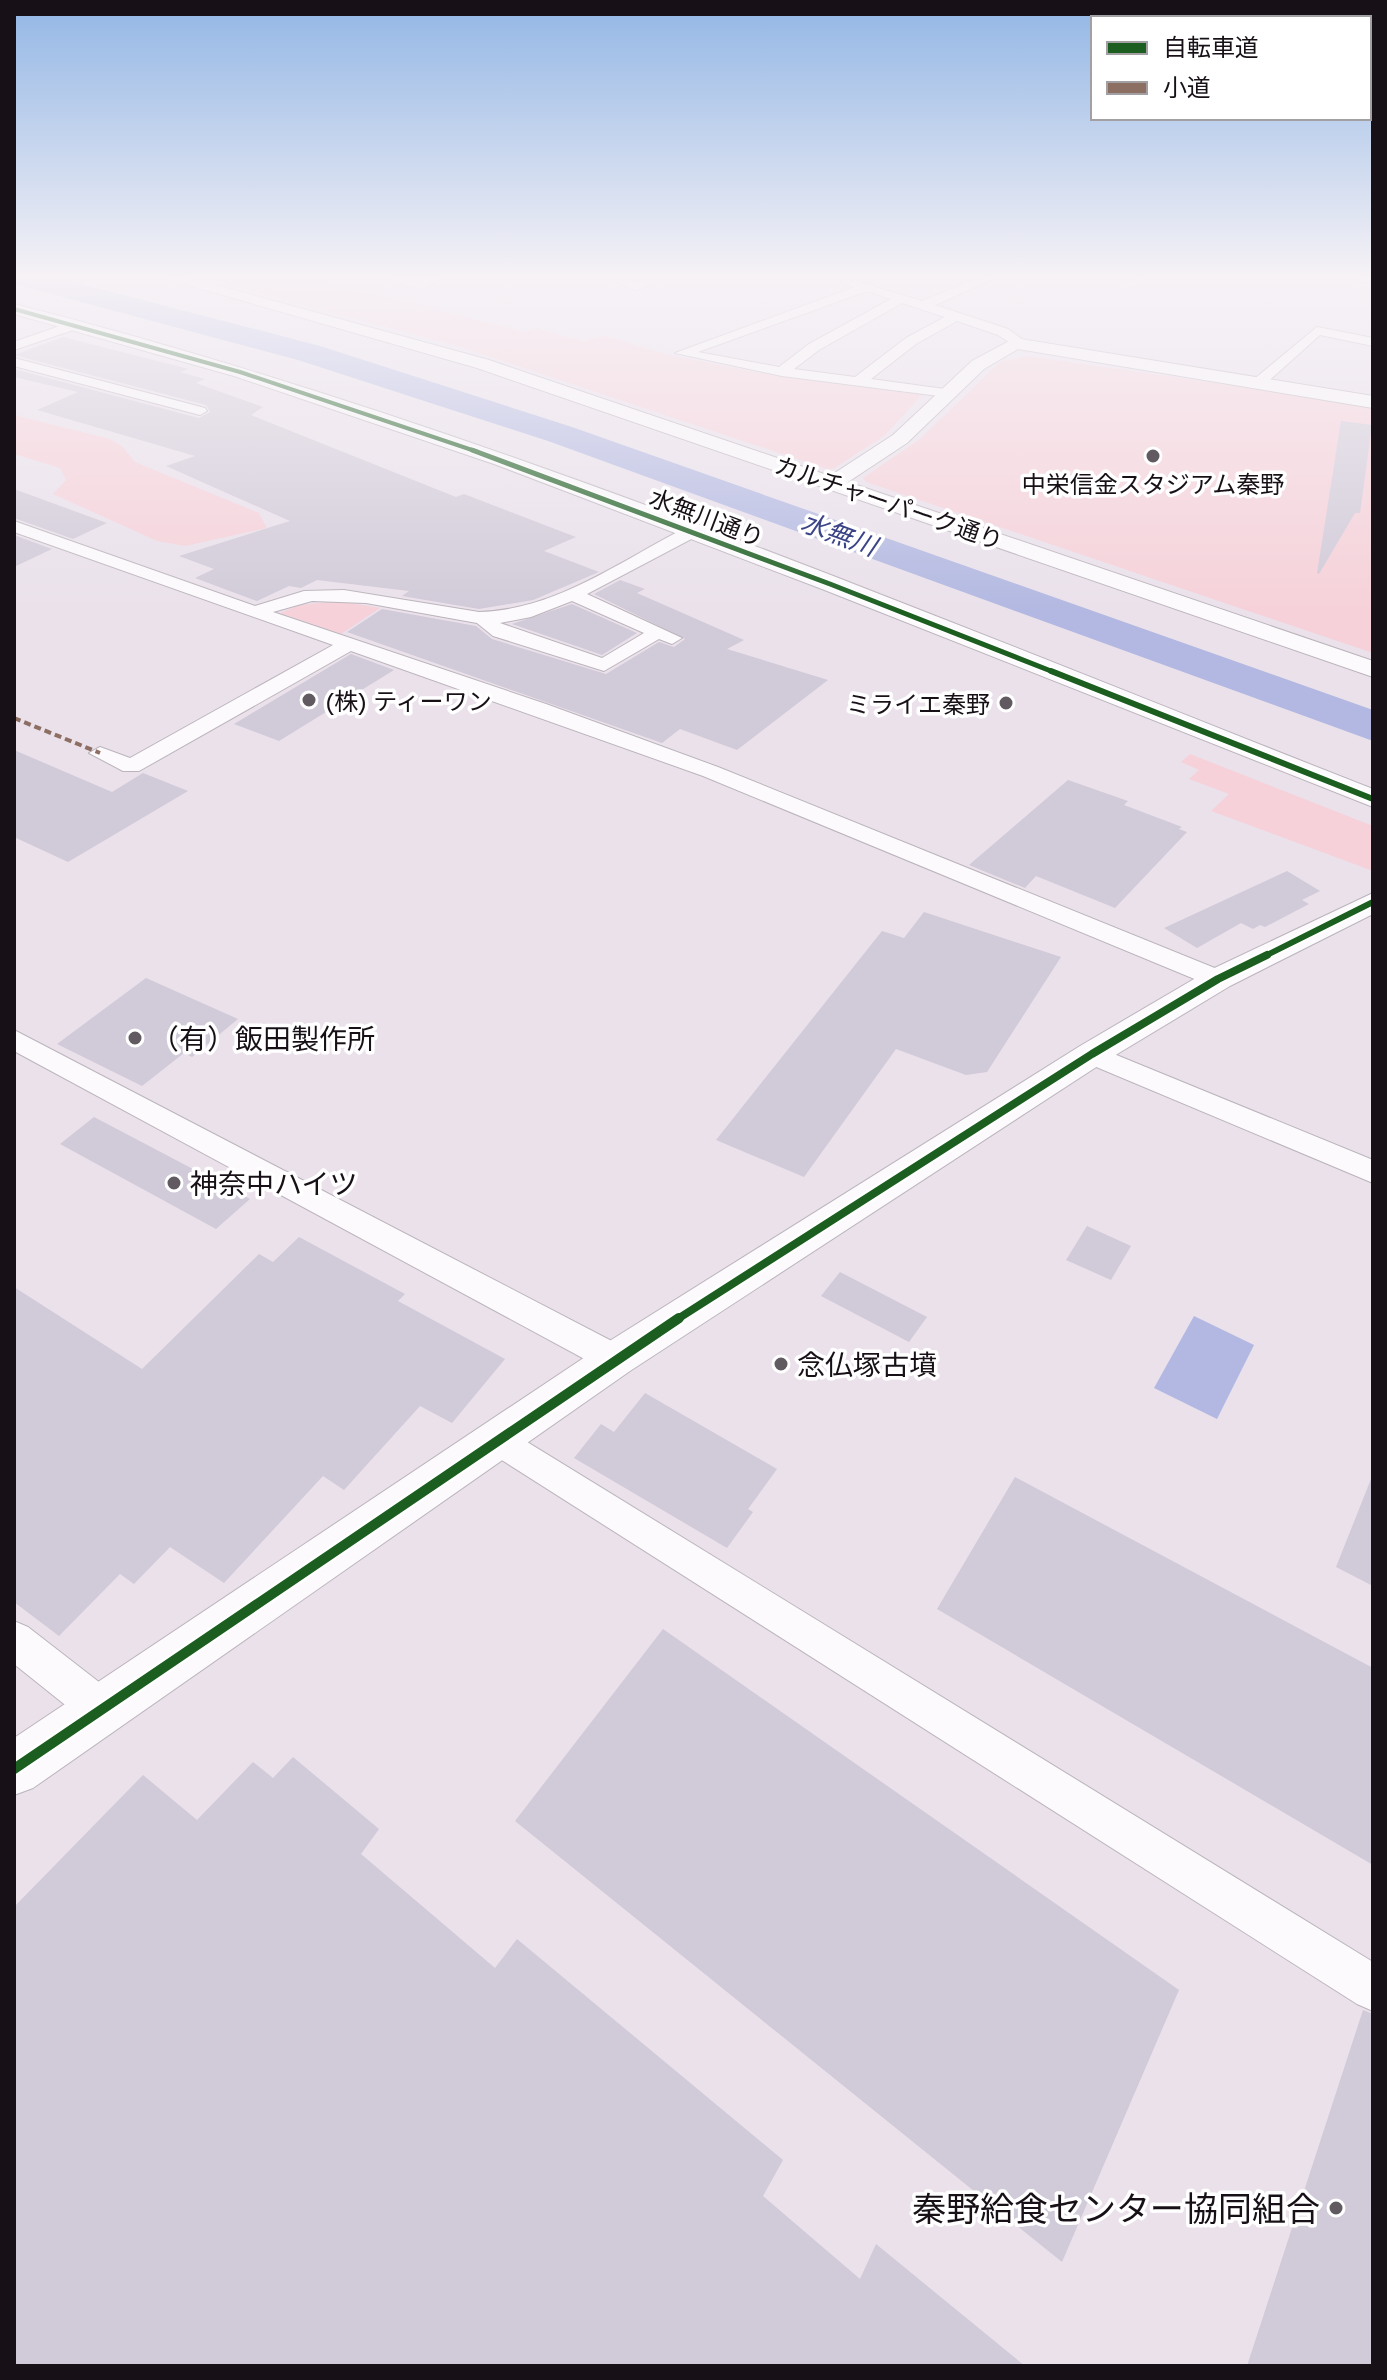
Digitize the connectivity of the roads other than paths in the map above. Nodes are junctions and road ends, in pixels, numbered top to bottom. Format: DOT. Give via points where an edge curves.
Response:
graph roads {
  1 [pos="117,389"];
  2 [pos="292,389"];
  3 [pos="557,389"];
  4 [pos="915,389"];
  5 [pos="951,389"];
  6 [pos="1295,389"];
  7 [pos="947,393"];
  8 [pos="1373,402"];
  9 [pos="200,411"];
  10 [pos="834,483"];
  11 [pos="14,526"];
  12 [pos="691,532"];
  13 [pos="571,594"];
  14 [pos="256,612"];
  15 [pos="482,618"];
  16 [pos="349,644"];
  17 [pos="1373,669"];
  18 [pos="100,753"];
  19 [pos="1373,799"];
  20 [pos="1373,902"];
  21 [pos="1218,979"];
  22 [pos="14,1039"];
  23 [pos="1092,1054"];
  24 [pos="1373,1172"];
  25 [pos="615,1359"];
  26 [pos="498,1439"];
  27 [pos="14,1640"];
  28 [pos="103,1710"];
  29 [pos="14,1769"];
  30 [pos="1373,1988"];
  1 -- 9 [label="street"];
  2 -- 12 [label="street, 水無川通り"];
  3 -- 10 [label="street, カルチャーパーク通り"];
  4 -- 7 [label="street"];
  5 -- 7 [label="street"];
  6 -- 8 [label="street"];
  7 -- 10 [label="street" via="900,439"];
  10 -- 17 [label="street, カルチャーパーク通り"];
  11 -- 14 [label="street"];
  12 -- 13 [label="street"];
  12 -- 19 [label="street, 水無川通り"];
  13 -- 15 [label="street" via="524,613"];
  13 -- 15 [label="street" via="666,635 604,665 500,632"];
  14 -- 15 [label="street" via="324,595"];
  14 -- 16 [label="street"];
  16 -- 18 [label="street" via="131,766"];
  16 -- 21 [label="street" via="542,709 853,827"];
  20 -- 21 [label="street"];
  21 -- 23 [label="street"];
  22 -- 25 [label="street"];
  23 -- 24 [label="street"];
  23 -- 25 [label="street"];
  25 -- 26 [label="street"];
  26 -- 28 [label="street"];
  26 -- 30 [label="street"];
  27 -- 28 [label="street"];
  28 -- 29 [label="street"];
}
